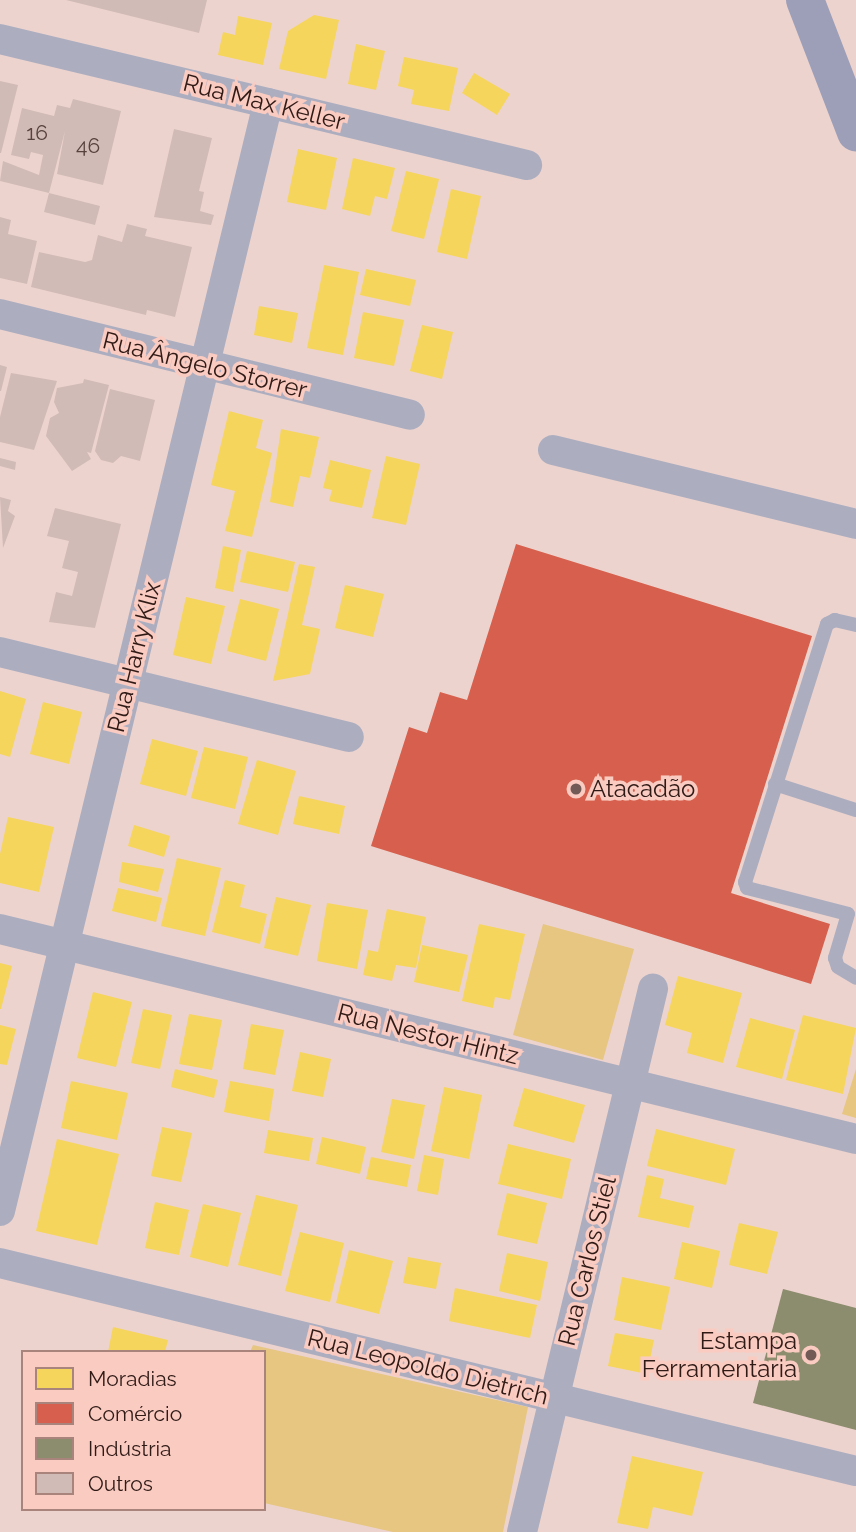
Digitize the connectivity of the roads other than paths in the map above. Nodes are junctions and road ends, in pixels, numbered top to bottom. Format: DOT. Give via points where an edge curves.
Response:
graph roads {
  1 [pos="806,0"];
  2 [pos="0,39"];
  3 [pos="268,103"];
  4 [pos="856,132"];
  5 [pos="527,165"];
  6 [pos="0,314"];
  7 [pos="205,365"];
  8 [pos="410,415"];
  9 [pos="553,450"];
  10 [pos="856,524"];
  11 [pos="856,625"];
  12 [pos="0,652"];
  13 [pos="128,683"];
  14 [pos="349,737"];
  15 [pos="775,784"];
  16 [pos="856,810"];
  17 [pos="0,929"];
  18 [pos="65,944"];
  19 [pos="856,978"];
  20 [pos="653,989"];
  21 [pos="630,1084"];
  22 [pos="856,1139"];
  23 [pos="0,1211"];
  24 [pos="0,1263"];
  25 [pos="554,1398"];
  26 [pos="856,1471"];
  27 [pos="522,1532"];
  1 -- 4 [label="main road"];
  2 -- 3 [label="street, Rua Max Keller"];
  3 -- 5 [label="street, Rua Max Keller"];
  3 -- 7 [label="street, Rua Harry Klix"];
  6 -- 7 [label="street, Rua Ângelo Storrer"];
  7 -- 8 [label="street, Rua Ângelo Storrer"];
  7 -- 13 [label="street, Rua Harry Klix"];
  9 -- 10 [label="street"];
  11 -- 15 [label="lane" via="835,620 827,624"];
  12 -- 13 [label="street"];
  13 -- 14 [label="street"];
  13 -- 18 [label="street, Rua Harry Klix"];
  15 -- 16 [label="lane"];
  15 -- 19 [label="lane" via="747,888 848,914 835,958 838,967"];
  17 -- 18 [label="street, Rua Nestor Hintz"];
  18 -- 21 [label="street, Rua Nestor Hintz"];
  18 -- 23 [label="street, Rua Harry Klix"];
  20 -- 21 [label="street, Rua Carlos Stiel"];
  21 -- 22 [label="street, Rua Nestor Hintz"];
  21 -- 25 [label="street, Rua Carlos Stiel"];
  24 -- 25 [label="street, Rua Leopoldo Dietrich"];
  25 -- 26 [label="street, Rua Leopoldo Dietrich"];
  25 -- 27 [label="street, Rua Carlos Stiel"];
}
